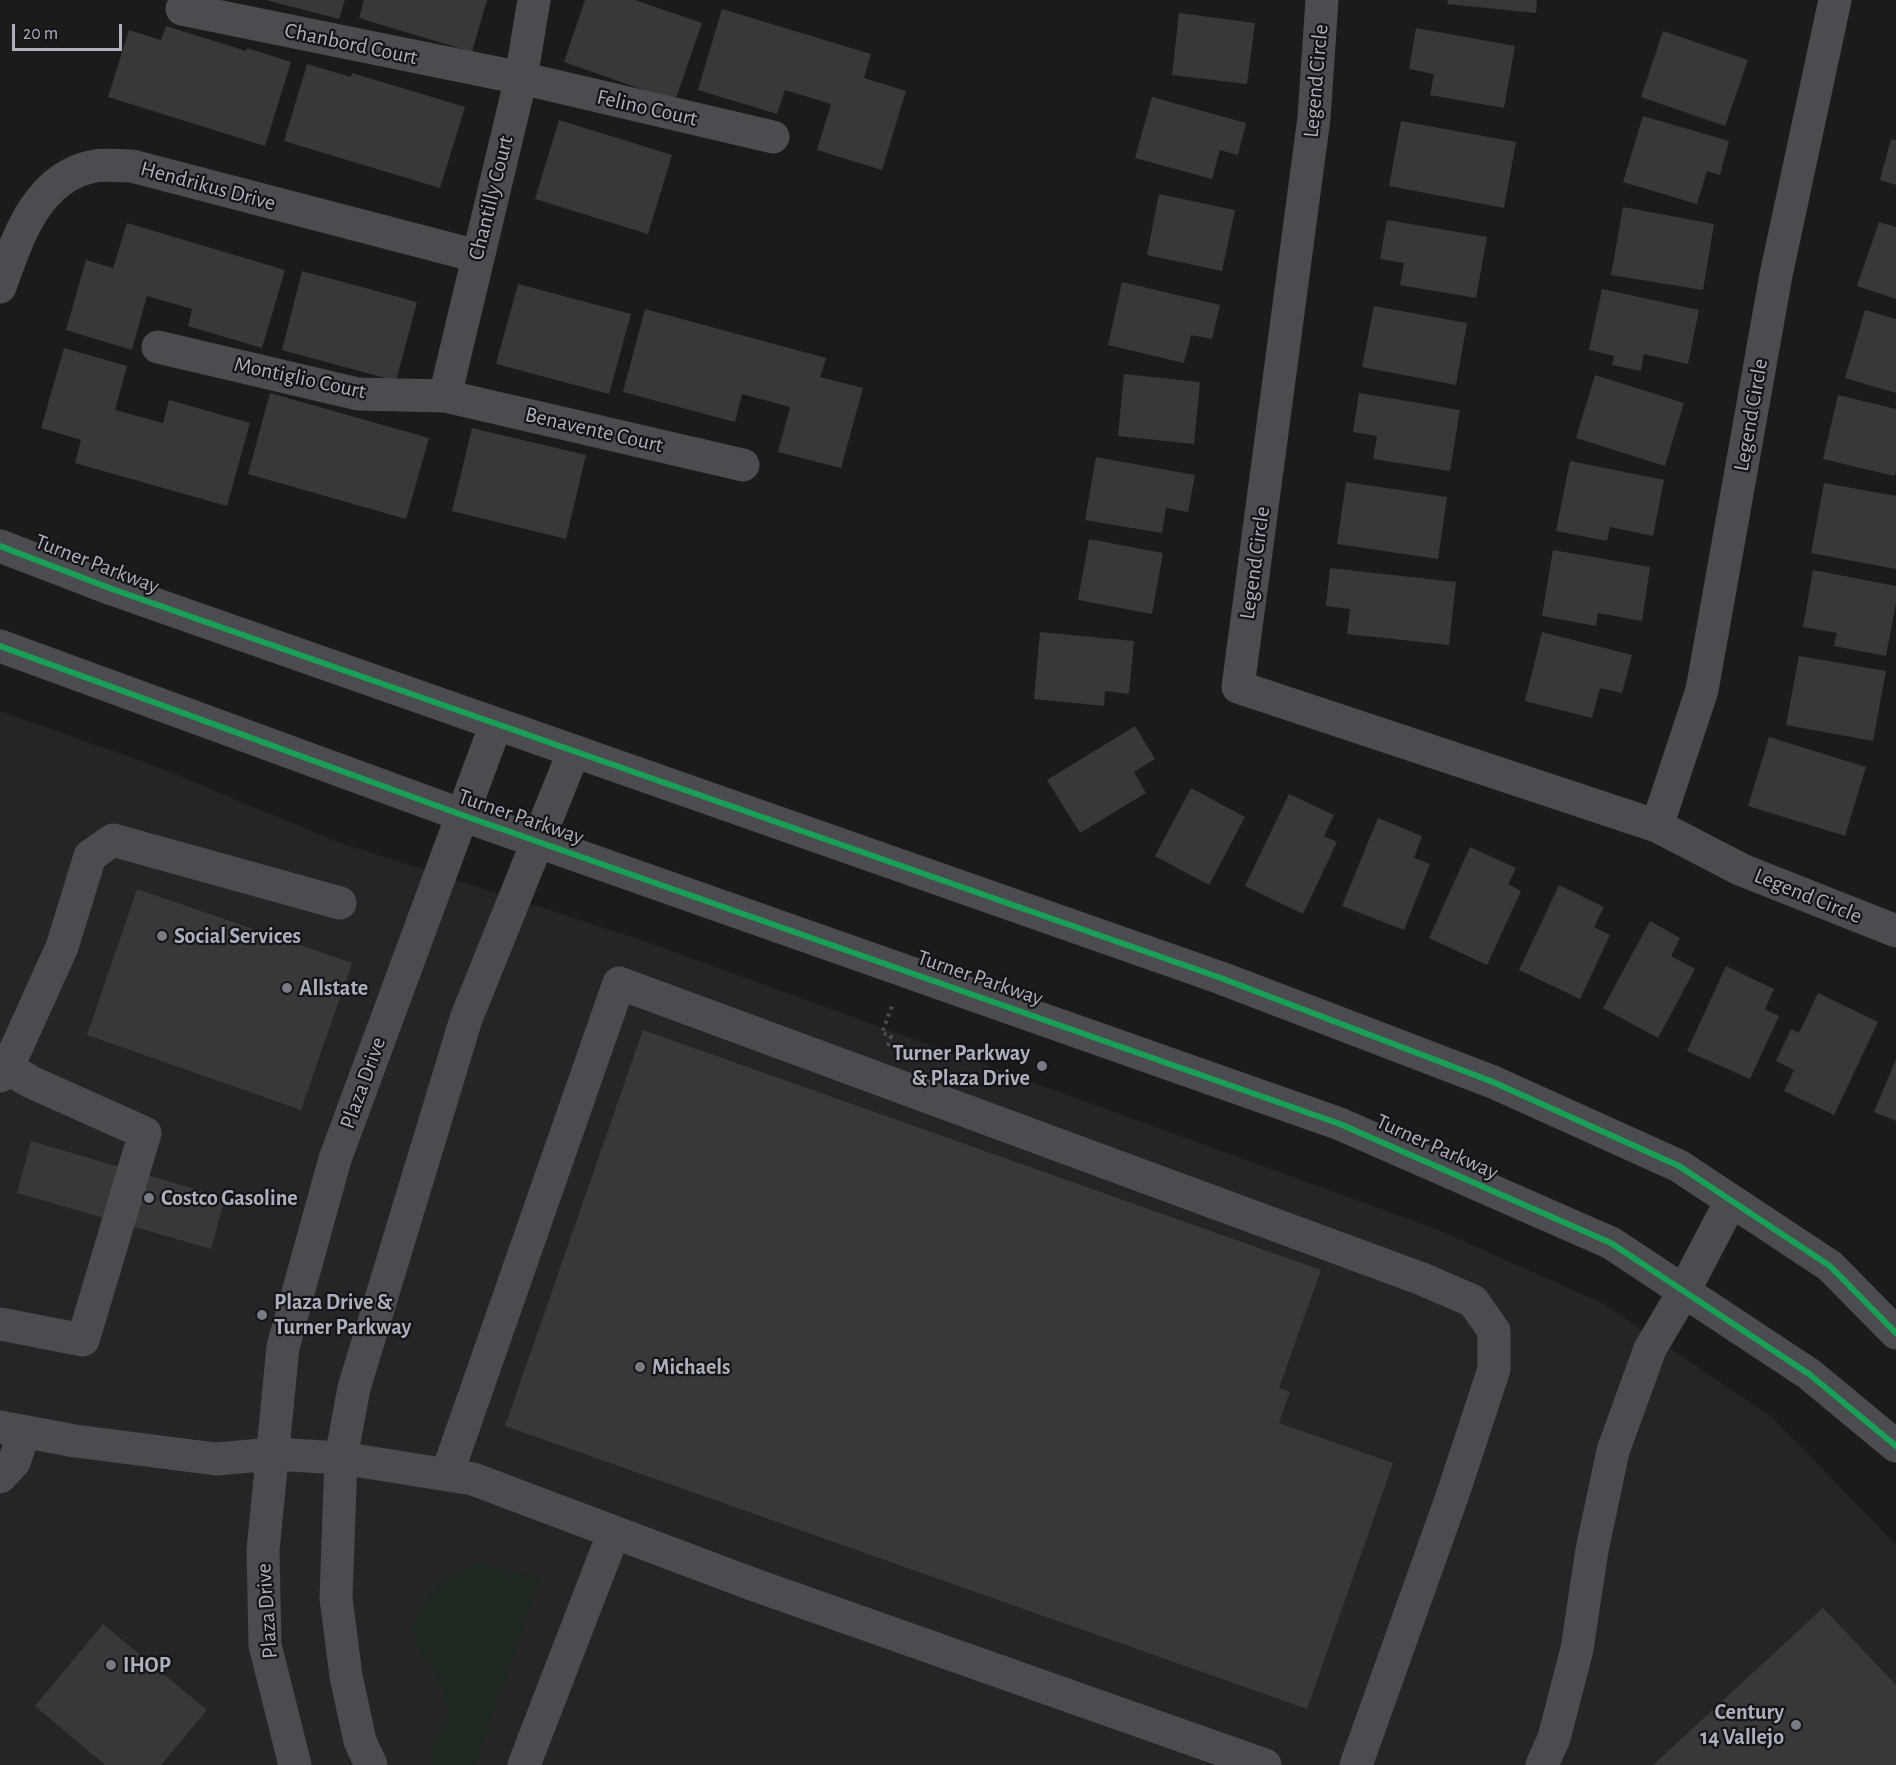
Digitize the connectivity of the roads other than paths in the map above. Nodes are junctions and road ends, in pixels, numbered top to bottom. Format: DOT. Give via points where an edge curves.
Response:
graph roads {
  1 [pos="534,0"];
  2 [pos="1322,0"];
  3 [pos="1835,0"];
  4 [pos="182,9"];
  5 [pos="521,78"];
  6 [pos="772,137"];
  7 [pos="477,256"];
  8 [pos="0,287"];
  9 [pos="158,347"];
  10 [pos="445,396"];
  11 [pos="743,465"];
  12 [pos="0,546"];
  13 [pos="0,646"];
  14 [pos="496,724"];
  15 [pos="574,751"];
  16 [pos="462,815"];
  17 [pos="1657,826"];
  18 [pos="538,842"];
  19 [pos="340,903"];
  20 [pos="1896,932"];
  21 [pos="3,1071"];
  22 [pos="1731,1201"];
  23 [pos="1684,1291"];
  24 [pos="0,1324"];
  25 [pos="1896,1333"];
  26 [pos="12,1430"];
  27 [pos="1896,1446"];
  28 [pos="273,1454"];
  29 [pos="341,1458"];
  30 [pos="447,1474"];
  31 [pos="0,1477"];
  32 [pos="614,1532"];
  33 [pos="295,1765"];
  34 [pos="371,1765"];
  35 [pos="524,1765"];
  36 [pos="1265,1765"];
  37 [pos="1356,1765"];
  38 [pos="1542,1765"];
  1 -- 5 [label="street, Chantilly Court"];
  2 -- 17 [label="street, Legend Circle" via="1314,118 1238,687"];
  3 -- 17 [label="street, Legend Circle" via="1776,275 1702,690"];
  4 -- 5 [label="street, Chanbord Court"];
  5 -- 6 [label="street, Felino Court"];
  5 -- 7 [label="street, Chantilly Court"];
  7 -- 8 [label="street, Hendrikus Drive" via="132,166 95,166 69,175 45,192 16,240"];
  7 -- 10 [label="street, Chantilly Court"];
  9 -- 10 [label="street, Montiglio Court" via="358,394"];
  10 -- 11 [label="street, Benavente Court"];
  12 -- 14 [label="street, Turner Parkway"];
  13 -- 16 [label="street, Turner Parkway"];
  14 -- 15 [label="street, Turner Parkway"];
  14 -- 16 [label="street, Plaza Drive"];
  15 -- 18 [label="street"];
  15 -- 22 [label="street, Turner Parkway" via="1221,978 1493,1082 1679,1166"];
  16 -- 18 [label="street, Turner Parkway"];
  16 -- 28 [label="street, Plaza Drive" via="335,1159 284,1347"];
  17 -- 20 [label="street, Legend Circle" via="1742,870"];
  18 -- 23 [label="street, Turner Parkway" via="1340,1124 1611,1243"];
  18 -- 29 [label="street" via="466,1018 354,1388"];
  19 -- 21 [label="street" via="113,840 90,856 62,946"];
  21 -- 24 [label="street" via="145,1133 83,1340"];
  22 -- 23 [label="street"];
  22 -- 25 [label="street, Turner Parkway" via="1830,1266"];
  23 -- 27 [label="street, Turner Parkway" via="1809,1374"];
  23 -- 38 [label="street" via="1650,1349 1613,1451 1577,1649 1554,1738"];
  26 -- 28 [label="street" via="216,1460"];
  26 -- 31 [label="street" via="14,1462"];
  28 -- 29 [label="street"];
  28 -- 33 [label="street, Plaza Drive" via="263,1550 265,1645"];
  29 -- 30 [label="street"];
  29 -- 34 [label="street" via="336,1598 346,1676 360,1741"];
  30 -- 32 [label="street" via="473,1479"];
  30 -- 37 [label="street" via="619,983 1473,1301 1494,1331 1494,1369"];
  32 -- 35 [label="street"];
  32 -- 36 [label="street"];
}
